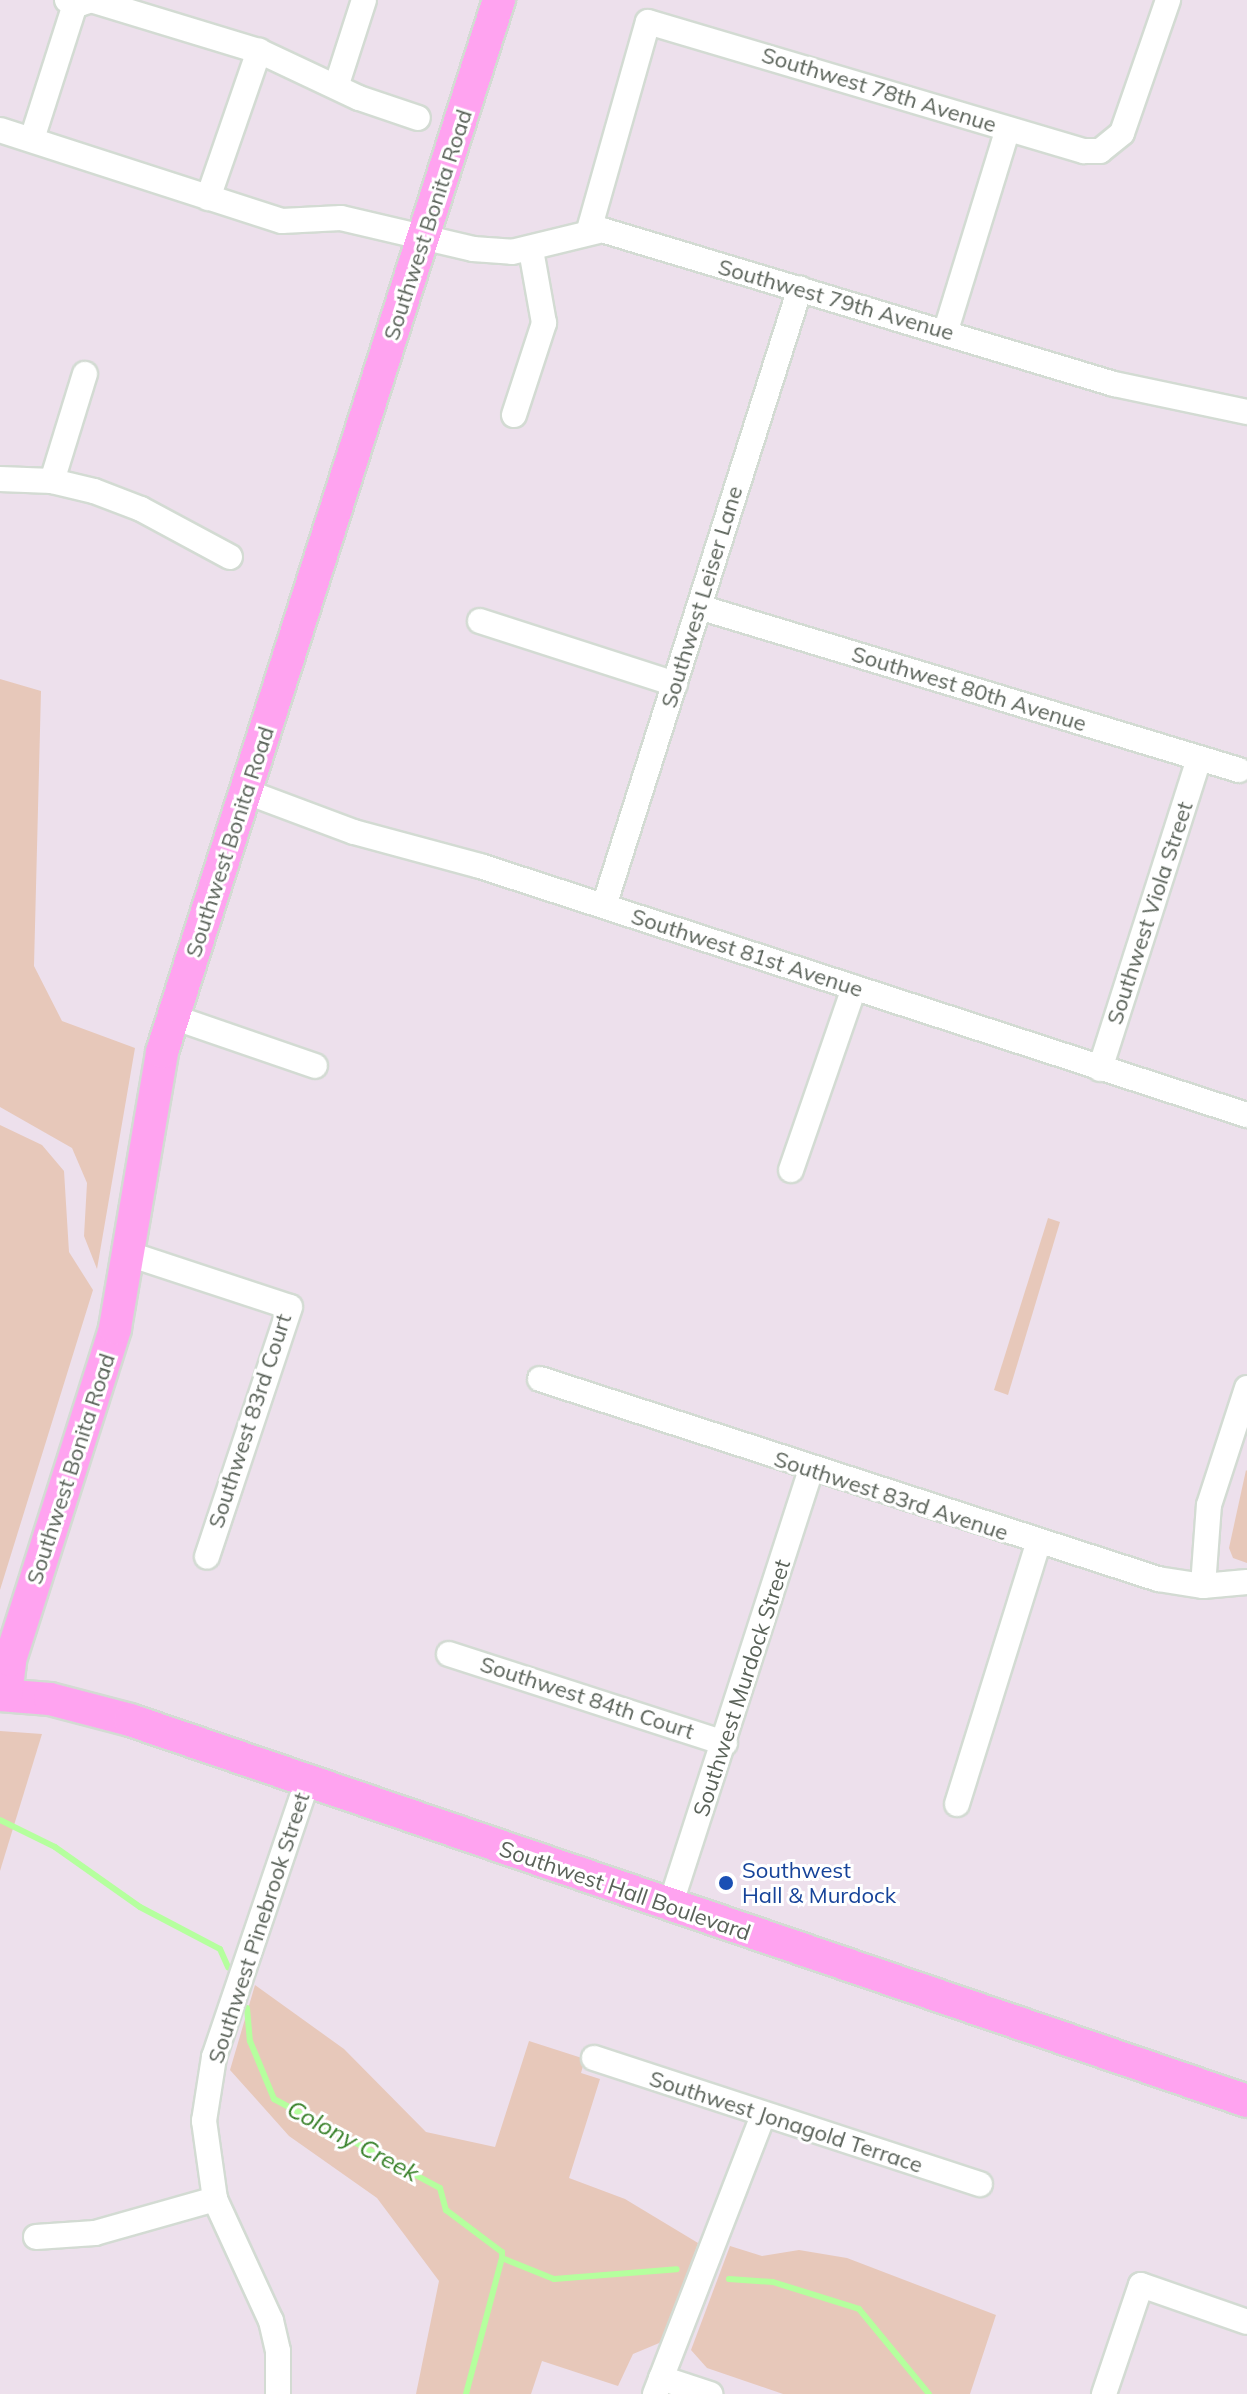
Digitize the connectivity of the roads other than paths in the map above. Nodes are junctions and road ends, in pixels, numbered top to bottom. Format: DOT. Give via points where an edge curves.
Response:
graph roads {
  1 [pos="364,0"];
  2 [pos="499,0"];
  3 [pos="1168,0"];
  4 [pos="78,1"];
  5 [pos="259,51"];
  6 [pos="337,84"];
  7 [pos="418,118"];
  8 [pos="1008,129"];
  9 [pos="0,130"];
  10 [pos="32,139"];
  11 [pos="208,198"];
  12 [pos="589,230"];
  13 [pos="425,236"];
  14 [pos="531,250"];
  15 [pos="800,288"];
  16 [pos="946,330"];
  17 [pos="85,374"];
  18 [pos="1247,412"];
  19 [pos="514,415"];
  20 [pos="0,479"];
  21 [pos="52,481"];
  22 [pos="230,557"];
  23 [pos="699,607"];
  24 [pos="480,621"];
  25 [pos="675,684"];
  26 [pos="1199,758"];
  27 [pos="1239,770"];
  28 [pos="247,792"];
  29 [pos="604,906"];
  30 [pos="854,988"];
  31 [pos="173,1017"];
  32 [pos="315,1066"];
  33 [pos="1100,1069"];
  34 [pos="1247,1115"];
  35 [pos="791,1170"];
  36 [pos="129,1254"];
  37 [pos="540,1379"];
  38 [pos="1247,1388"];
  39 [pos="811,1470"];
  40 [pos="1038,1544"];
  41 [pos="207,1557"];
  42 [pos="1247,1582"];
  43 [pos="1203,1586"];
  44 [pos="449,1654"];
  45 [pos="3,1695"];
  46 [pos="725,1743"];
  47 [pos="307,1783"];
  48 [pos="957,1804"];
  49 [pos="670,1906"];
  50 [pos="594,2058"];
  51 [pos="1247,2101"];
  52 [pos="763,2116"];
  53 [pos="980,2184"];
  54 [pos="215,2199"];
  55 [pos="36,2237"];
  56 [pos="1247,2322"];
  57 [pos="658,2386"];
  58 [pos="278,2394"];
  59 [pos="710,2394"];
  60 [pos="1104,2394"];
  1 -- 6 [label="street"];
  2 -- 13 [label="main road, Southwest Bonita Road"];
  3 -- 8 [label="street, Southwest 78th Avenue" via="1133,108 1111,147 1084,151"];
  4 -- 5 [label="street"];
  4 -- 10 [label="street"];
  5 -- 6 [label="street"];
  5 -- 11 [label="street"];
  6 -- 7 [label="street" via="359,98"];
  8 -- 12 [label="street, Southwest 78th Avenue" via="648,22"];
  8 -- 16 [label="street"];
  9 -- 10 [label="street"];
  10 -- 11 [label="street"];
  11 -- 13 [label="street" via="282,221 341,218"];
  12 -- 14 [label="street"];
  12 -- 15 [label="street, Southwest 79th Avenue"];
  13 -- 14 [label="street" via="473,249"];
  13 -- 28 [label="main road, Southwest Bonita Road"];
  14 -- 19 [label="street" via="544,323"];
  15 -- 16 [label="street, Southwest 79th Avenue"];
  15 -- 23 [label="street, Southwest Leiser Lane"];
  16 -- 18 [label="street, Southwest 79th Avenue" via="1114,384"];
  17 -- 21 [label="street"];
  20 -- 21 [label="street"];
  21 -- 22 [label="street" via="141,509"];
  23 -- 25 [label="street, Southwest Leiser Lane"];
  23 -- 26 [label="street, Southwest 80th Avenue"];
  24 -- 25 [label="street"];
  25 -- 29 [label="street, Southwest Leiser Lane"];
  26 -- 27 [label="street, Southwest 80th Avenue"];
  26 -- 33 [label="street, Southwest Viola Street"];
  28 -- 29 [label="street, Southwest 81st Avenue" via="354,832"];
  28 -- 31 [label="main road, Southwest Bonita Road"];
  29 -- 30 [label="street, Southwest 81st Avenue"];
  30 -- 33 [label="street, Southwest 81st Avenue"];
  30 -- 35 [label="street"];
  31 -- 32 [label="street"];
  31 -- 36 [label="main road, Southwest Bonita Road" via="155,1086"];
  33 -- 34 [label="street, Southwest 81st Avenue"];
  36 -- 41 [label="street, Southwest 83rd Court" via="290,1307"];
  36 -- 45 [label="main road, Southwest Bonita Road" via="109,1350"];
  37 -- 39 [label="street, Southwest 83rd Avenue"];
  38 -- 43 [label="street" via="1209,1505"];
  39 -- 40 [label="street, Southwest 83rd Avenue"];
  39 -- 46 [label="street, Southwest Murdock Street"];
  40 -- 43 [label="street, Southwest 83rd Avenue" via="1158,1579"];
  40 -- 48 [label="street"];
  42 -- 43 [label="street, Southwest 83rd Avenue"];
  44 -- 46 [label="street, Southwest 84th Court"];
  45 -- 47 [label="main road, Southwest Hall Boulevard" via="50,1699 130,1720"];
  46 -- 49 [label="street, Southwest Murdock Street"];
  47 -- 49 [label="main road, Southwest Hall Boulevard"];
  47 -- 54 [label="street, Southwest Pinebrook Street" via="214,2057 204,2121"];
  49 -- 51 [label="main road, Southwest Hall Boulevard"];
  50 -- 52 [label="street, Southwest Jonagold Terrace"];
  52 -- 53 [label="street, Southwest Jonagold Terrace"];
  52 -- 57 [label="street"];
  54 -- 55 [label="street" via="95,2233"];
  54 -- 58 [label="street, Southwest Pinebrook Street" via="271,2321 278,2351"];
  56 -- 60 [label="street" via="1141,2285"];
  57 -- 59 [label="street"];
}
